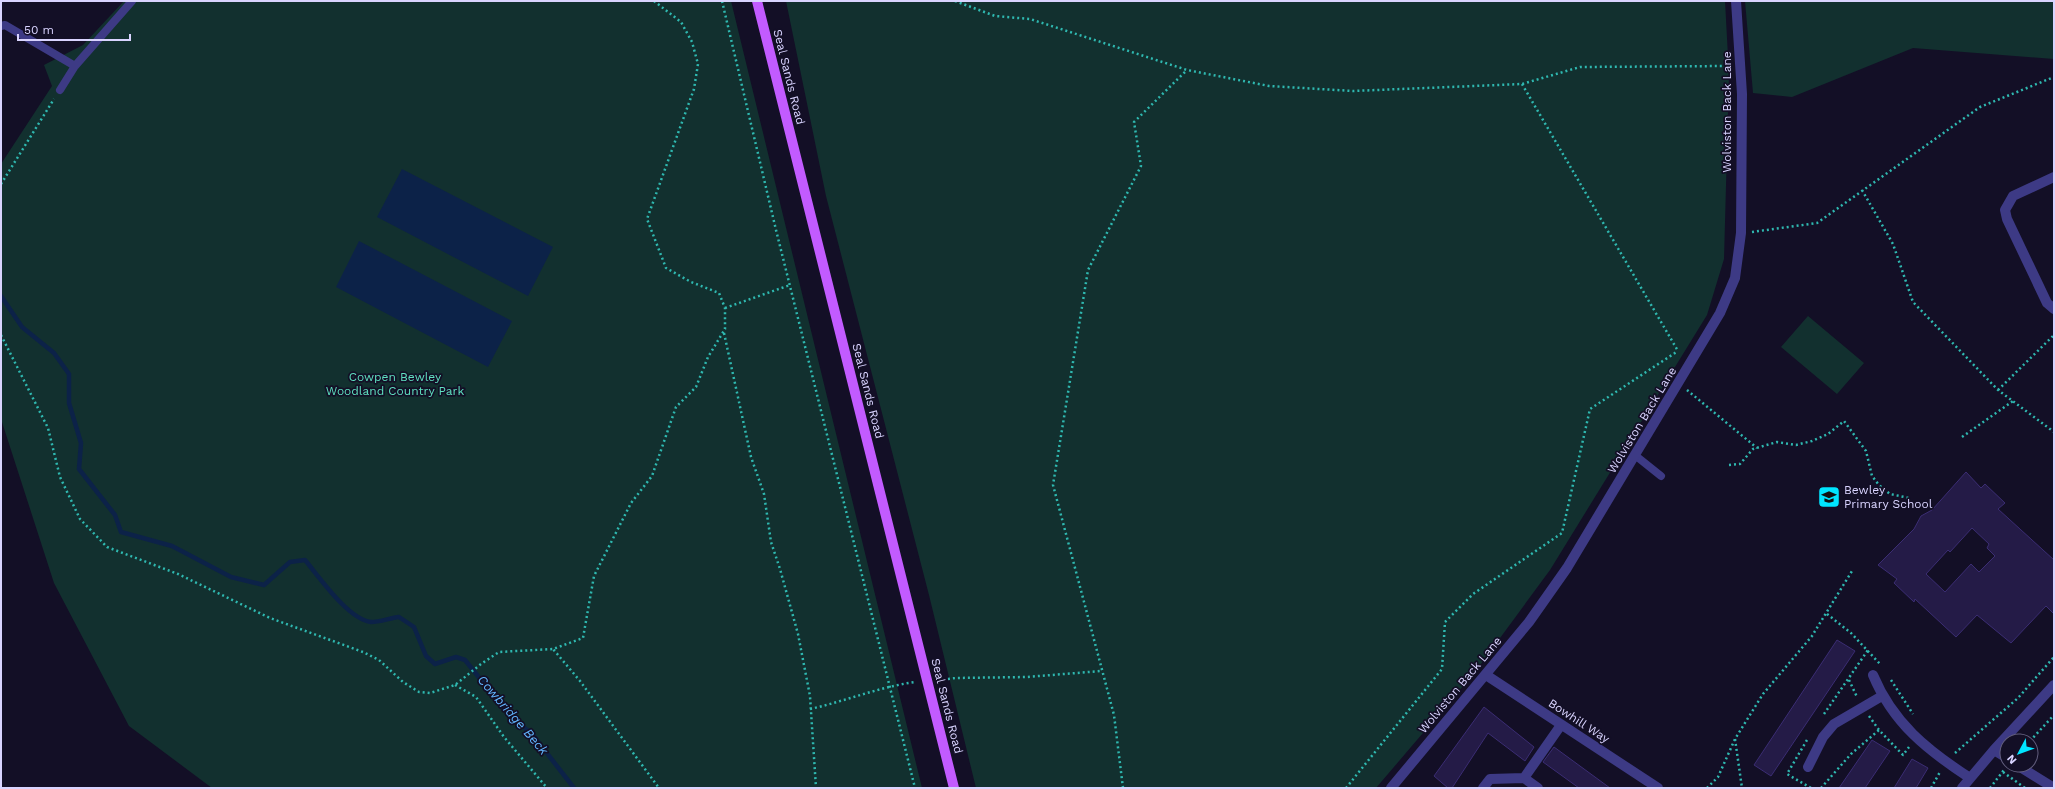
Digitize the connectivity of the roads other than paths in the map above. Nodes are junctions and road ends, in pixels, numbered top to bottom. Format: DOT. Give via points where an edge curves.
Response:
graph roads {
  1 [pos="132,1"];
  2 [pos="757,1"];
  3 [pos="1736,1"];
  4 [pos="1,26"];
  5 [pos="75,66"];
  6 [pos="60,90"];
  7 [pos="2054,177"];
  8 [pos="2054,309"];
  9 [pos="1636,456"];
  10 [pos="1661,476"];
  11 [pos="1486,675"];
  12 [pos="1873,675"];
  13 [pos="2054,685"];
  14 [pos="1882,696"];
  15 [pos="1561,725"];
  16 [pos="1994,750"];
  17 [pos="1999,753"];
  18 [pos="1808,767"];
  19 [pos="2030,773"];
  20 [pos="1524,778"];
  21 [pos="1970,778"];
  22 [pos="954,788"];
  23 [pos="1391,788"];
  24 [pos="1482,788"];
  25 [pos="1538,788"];
  26 [pos="1658,788"];
  27 [pos="1962,788"];
  28 [pos="2054,788"];
  1 -- 5 [label="lane"];
  2 -- 22 [label="main road, Seal Sands Road"];
  3 -- 9 [label="street, Wolviston Back Lane" via="1741,66 1742,233 1735,278 1720,313"];
  4 -- 5 [label="lane" via="5,24"];
  5 -- 6 [label="lane"];
  7 -- 8 [label="street" via="2013,196 2005,210 2047,303"];
  9 -- 10 [label="lane"];
  9 -- 11 [label="street, Wolviston Back Lane" via="1567,568 1529,622"];
  11 -- 15 [label="street, Bowhill Way"];
  11 -- 23 [label="street, Wolviston Back Lane"];
  12 -- 14 [label="street"];
  13 -- 16 [label="street"];
  14 -- 18 [label="street" via="1834,724 1823,737"];
  14 -- 21 [label="street" via="1916,738"];
  15 -- 20 [label="street"];
  15 -- 26 [label="street, Bowhill Way"];
  16 -- 17 [label="street"];
  16 -- 21 [label="street"];
  19 -- 28 [label="street"];
  20 -- 24 [label="street" via="1490,778"];
  20 -- 25 [label="street"];
  21 -- 27 [label="street"];
}
